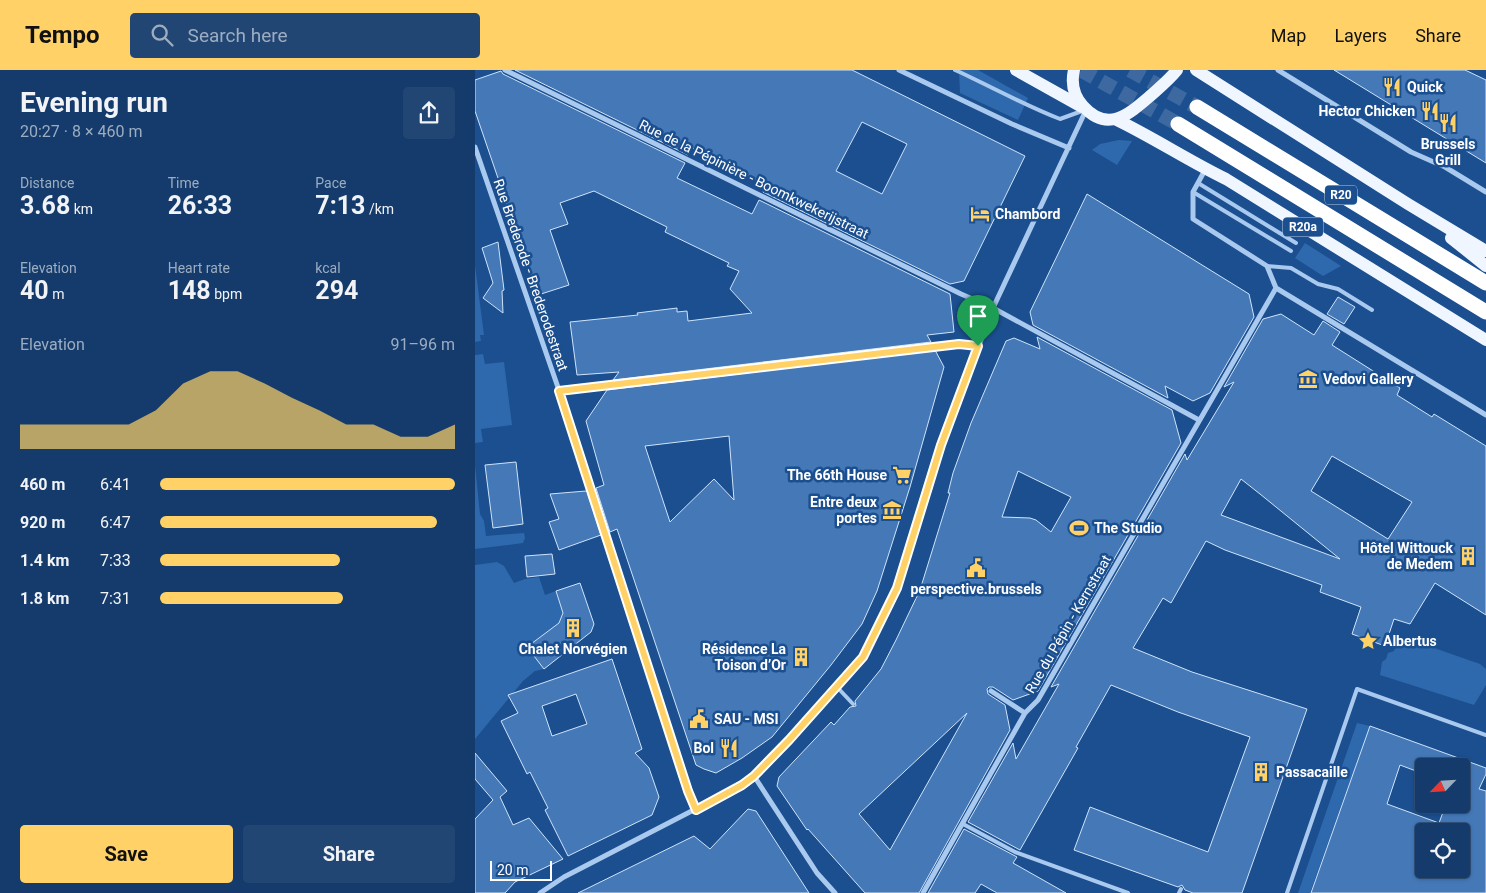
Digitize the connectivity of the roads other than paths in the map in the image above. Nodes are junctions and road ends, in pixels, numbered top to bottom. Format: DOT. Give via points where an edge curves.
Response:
graph roads {
  1 [pos="505,70"];
  2 [pos="899,70"];
  3 [pos="955,70"];
  4 [pos="1016,70"];
  5 [pos="1074,70"];
  6 [pos="1196,70"];
  7 [pos="1278,70"];
  8 [pos="1173,72"];
  9 [pos="1197,107"];
  10 [pos="1086,110"];
  11 [pos="1117,120"];
  12 [pos="1178,124"];
  13 [pos="475,147"];
  14 [pos="1069,148"];
  15 [pos="1206,169"];
  16 [pos="1198,183"];
  17 [pos="1193,192"];
  18 [pos="1486,192"];
  19 [pos="1408,204"];
  20 [pos="1296,243"];
  21 [pos="1291,251"];
  22 [pos="1486,251"];
  23 [pos="1267,266"];
  24 [pos="1486,266"];
  25 [pos="1486,283"];
  26 [pos="1276,288"];
  27 [pos="993,308"];
  28 [pos="1372,310"];
  29 [pos="1486,312"];
  30 [pos="1483,338"];
  31 [pos="978,346"];
  32 [pos="559,391"];
  33 [pos="1486,415"];
  34 [pos="1199,420"];
  35 [pos="837,687"];
  36 [pos="991,691"];
  37 [pos="853,704"];
  38 [pos="1025,713"];
  39 [pos="1486,735"];
  40 [pos="754,776"];
  41 [pos="696,810"];
  42 [pos="963,824"];
  43 [pos="540,893"];
  44 [pos="835,893"];
  45 [pos="923,893"];
  46 [pos="1128,893"];
  47 [pos="1287,893"];
  1 -- 27 [label="street, Rue de la Pépinière - Boomkwekerijstraat"];
  2 -- 14 [label="street"];
  3 -- 10 [label="lane" via="1060,120"];
  4 -- 10 [label="main road"];
  5 -- 10 [label="main road" via="1073,89"];
  6 -- 19 [label="main road"];
  7 -- 18 [label="street" via="1411,152"];
  8 -- 11 [label="main road" via="1132,112"];
  9 -- 25 [label="highway, R20"];
  10 -- 11 [label="main road" via="1100,118"];
  10 -- 14 [label="street"];
  11 -- 15 [label="main road, R20a"];
  12 -- 29 [label="highway, R20"];
  13 -- 32 [label="street, Rue Brederode - Brederodestraat"];
  14 -- 27 [label="street"];
  15 -- 16 [label="street"];
  15 -- 30 [label="main road, R20a"];
  16 -- 17 [label="street"];
  16 -- 20 [label="lane"];
  17 -- 21 [label="lane"];
  17 -- 23 [label="street" via="1193,220"];
  19 -- 22 [label="main road"];
  19 -- 24 [label="main road"];
  23 -- 26 [label="street"];
  23 -- 28 [label="lane" via="1291,268 1318,284 1337,289"];
  26 -- 33 [label="street"];
  26 -- 34 [label="street, Rue du Pépin - Kernstraat"];
  27 -- 31 [label="street"];
  27 -- 34 [label="street, Rue de la Pépinière - Boomkwekerijstraat"];
  31 -- 32 [label="street" via="959,344"];
  31 -- 35 [label="street" via="941,445 897,588 863,657"];
  32 -- 41 [label="street, Rue Brederode - Brederodestraat"];
  34 -- 38 [label="street, Rue du Pépin - Kernstraat" via="1038,700"];
  35 -- 37 [label="lane"];
  35 -- 40 [label="street"];
  36 -- 38 [label="street"];
  38 -- 42 [label="street, Rue du Pépin - Kernstraat"];
  39 -- 47 [label="lane" via="1357,689"];
  40 -- 41 [label="street"];
  40 -- 44 [label="street" via="817,873"];
  41 -- 43 [label="street" via="564,877"];
  42 -- 45 [label="street, Rue du Pépin - Kernstraat"];
  42 -- 46 [label="lane" via="1015,852"];
}
